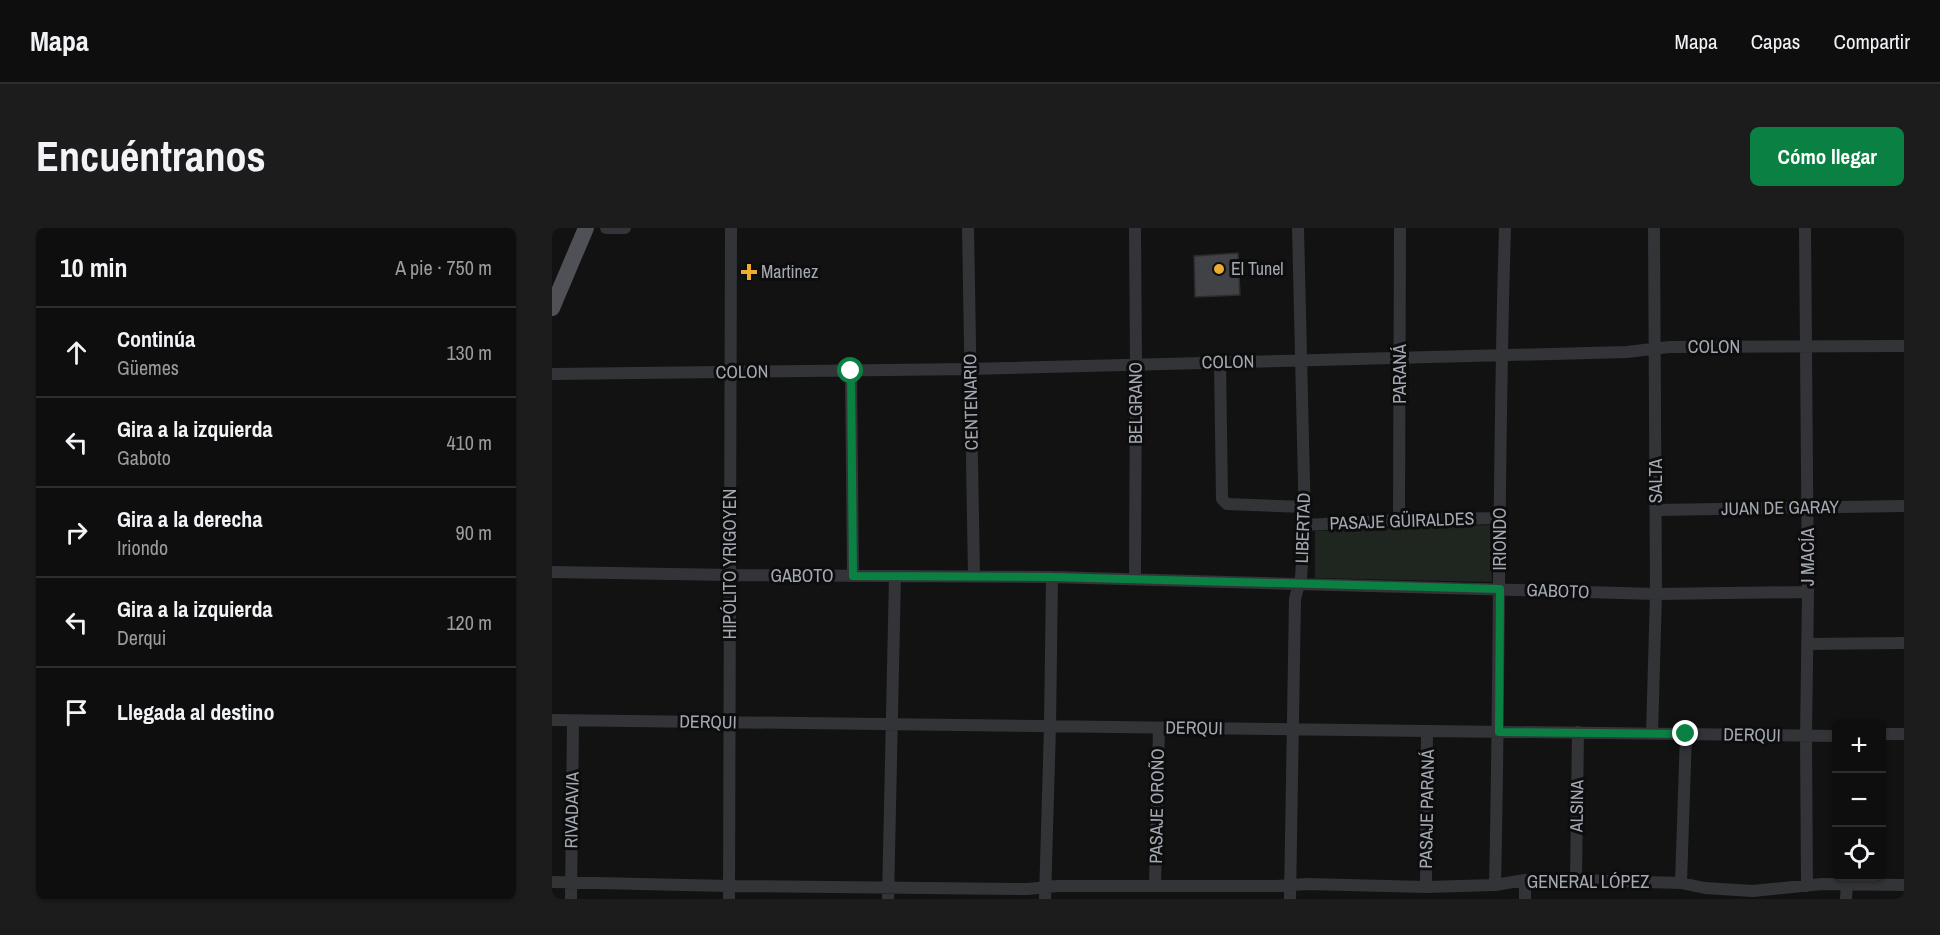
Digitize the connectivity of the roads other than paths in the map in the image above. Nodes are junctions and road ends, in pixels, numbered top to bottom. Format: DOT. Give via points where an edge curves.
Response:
graph roads {
  1 [pos="586,228"];
  2 [pos="606,228"];
  3 [pos="625,228"];
  4 [pos="731,228"];
  5 [pos="969,228"];
  6 [pos="1135,228"];
  7 [pos="1298,228"];
  8 [pos="1400,228"];
  9 [pos="1505,228"];
  10 [pos="1654,228"];
  11 [pos="1805,228"];
  12 [pos="552,307"];
  13 [pos="1904,346"];
  14 [pos="1807,347"];
  15 [pos="1656,350"];
  16 [pos="1501,354"];
  17 [pos="1400,358"];
  18 [pos="1302,360"];
  19 [pos="1220,362"];
  20 [pos="1136,364"];
  21 [pos="970,369"];
  22 [pos="851,371"];
  23 [pos="730,372"];
  24 [pos="552,374"];
  25 [pos="1904,506"];
  26 [pos="1305,507"];
  27 [pos="1808,507"];
  28 [pos="1657,510"];
  29 [pos="1500,518"];
  30 [pos="1399,520"];
  31 [pos="1305,525"];
  32 [pos="552,572"];
  33 [pos="731,575"];
  34 [pos="853,576"];
  35 [pos="895,576"];
  36 [pos="974,576"];
  37 [pos="1052,577"];
  38 [pos="1135,579"];
  39 [pos="1299,584"];
  40 [pos="1500,589"];
  41 [pos="1808,592"];
  42 [pos="1656,594"];
  43 [pos="1904,643"];
  44 [pos="1807,644"];
  45 [pos="552,720"];
  46 [pos="573,721"];
  47 [pos="730,722"];
  48 [pos="892,724"];
  49 [pos="1050,726"];
  50 [pos="1159,728"];
  51 [pos="1293,729"];
  52 [pos="1427,731"];
  53 [pos="1499,732"];
  54 [pos="1578,732"];
  55 [pos="1652,734"];
  56 [pos="1686,734"];
  57 [pos="1886,734"];
  58 [pos="1904,734"];
  59 [pos="1832,735"];
  60 [pos="1806,736"];
  61 [pos="1525,880"];
  62 [pos="1576,880"];
  63 [pos="552,882"];
  64 [pos="571,882"];
  65 [pos="1681,883"];
  66 [pos="1846,884"];
  67 [pos="1155,885"];
  68 [pos="1290,885"];
  69 [pos="1495,885"];
  70 [pos="1904,885"];
  71 [pos="729,886"];
  72 [pos="1426,886"];
  73 [pos="1807,886"];
  74 [pos="888,893"];
  75 [pos="1045,893"];
  76 [pos="1705,894"];
  77 [pos="571,899"];
  78 [pos="729,899"];
  79 [pos="1290,899"];
  80 [pos="1525,899"];
  81 [pos="1846,899"];
  1 -- 12 [label="main road"];
  2 -- 3 [label="street"];
  4 -- 23 [label="street, HIPÓLITO YRIGOYEN"];
  5 -- 21 [label="street, CENTENARIO"];
  6 -- 20 [label="street, BELGRANO"];
  7 -- 18 [label="street, LIBERTAD"];
  8 -- 17 [label="street, PARANÁ"];
  9 -- 16 [label="street, IRIONDO"];
  10 -- 15 [label="street, SALTA"];
  11 -- 14 [label="street, J MACÍA"];
  13 -- 14 [label="street, COLON"];
  14 -- 15 [label="street, COLON"];
  14 -- 27 [label="street, J MACÍA"];
  15 -- 16 [label="street, COLON"];
  15 -- 28 [label="street, SALTA"];
  16 -- 17 [label="street, COLON"];
  16 -- 29 [label="street, IRIONDO"];
  17 -- 18 [label="street, COLON"];
  17 -- 30 [label="street, PARANÁ"];
  18 -- 19 [label="street, COLON"];
  18 -- 26 [label="street, LIBERTAD"];
  19 -- 20 [label="street, COLON"];
  19 -- 26 [label="street, PASAJE GÜIRALDES" via="1222,499 1227,504"];
  20 -- 21 [label="street, COLON"];
  20 -- 38 [label="street, BELGRANO"];
  21 -- 22 [label="street, COLON"];
  21 -- 36 [label="street, CENTENARIO"];
  22 -- 23 [label="street, COLON"];
  22 -- 34 [label="street"];
  23 -- 24 [label="street, COLON"];
  23 -- 33 [label="street, HIPÓLITO YRIGOYEN"];
  25 -- 27 [label="street, JUAN DE GARAY"];
  26 -- 31 [label="street, LIBERTAD"];
  27 -- 28 [label="street, JUAN DE GARAY"];
  27 -- 41 [label="street, J MACÍA"];
  28 -- 42 [label="street, SALTA"];
  29 -- 30 [label="street, PASAJE GÜIRALDES"];
  29 -- 40 [label="street, IRIONDO"];
  30 -- 31 [label="street, PASAJE GÜIRALDES"];
  31 -- 39 [label="street, LIBERTAD"];
  32 -- 33 [label="street, GABOTO"];
  33 -- 34 [label="street, GABOTO"];
  33 -- 47 [label="street, HIPÓLITO YRIGOYEN"];
  34 -- 35 [label="street, GABOTO"];
  35 -- 36 [label="street, GABOTO"];
  35 -- 48 [label="street"];
  36 -- 37 [label="street, GABOTO"];
  37 -- 38 [label="street, GABOTO"];
  37 -- 49 [label="street"];
  38 -- 39 [label="street, GABOTO"];
  39 -- 40 [label="street, GABOTO"];
  39 -- 51 [label="street, LIBERTAD" via="1295,599"];
  40 -- 42 [label="street, GABOTO"];
  40 -- 53 [label="street, IRIONDO"];
  41 -- 42 [label="street, GABOTO"];
  41 -- 44 [label="street, J MACÍA"];
  42 -- 55 [label="street, SALTA"];
  43 -- 44 [label="street"];
  44 -- 60 [label="street, J MACÍA"];
  45 -- 46 [label="street, DERQUI"];
  46 -- 47 [label="street, DERQUI"];
  46 -- 64 [label="street, RIVADAVIA"];
  47 -- 48 [label="street, DERQUI"];
  47 -- 71 [label="street, HIPÓLITO YRIGOYEN"];
  48 -- 49 [label="street, DERQUI"];
  48 -- 74 [label="street"];
  49 -- 50 [label="street, DERQUI"];
  49 -- 75 [label="street"];
  50 -- 51 [label="street, DERQUI"];
  50 -- 67 [label="street, PASAJE OROÑO"];
  51 -- 52 [label="street, DERQUI"];
  51 -- 68 [label="street, LIBERTAD"];
  52 -- 53 [label="street, DERQUI"];
  52 -- 72 [label="street, PASAJE PARANÁ"];
  53 -- 54 [label="street, DERQUI"];
  53 -- 69 [label="street, IRIONDO"];
  54 -- 55 [label="street, DERQUI"];
  54 -- 62 [label="street, ALSINA"];
  55 -- 56 [label="street, DERQUI"];
  56 -- 60 [label="street, DERQUI"];
  56 -- 65 [label="street"];
  57 -- 58 [label="street"];
  59 -- 60 [label="street, DERQUI"];
  60 -- 73 [label="street, J MACÍA"];
  61 -- 62 [label="street, GENERAL LÓPEZ"];
  61 -- 69 [label="street, GENERAL LÓPEZ"];
  61 -- 80 [label="street"];
  62 -- 65 [label="street, GENERAL LÓPEZ"];
  63 -- 64 [label="street, GENERAL LÓPEZ"];
  64 -- 71 [label="street, GENERAL LÓPEZ"];
  64 -- 77 [label="street, RIVADAVIA"];
  65 -- 76 [label="street, GENERAL LÓPEZ"];
  66 -- 70 [label="street, GENERAL LÓPEZ"];
  66 -- 73 [label="street, GENERAL LÓPEZ"];
  66 -- 81 [label="street"];
  67 -- 68 [label="street, GENERAL LÓPEZ"];
  67 -- 75 [label="street, GENERAL LÓPEZ"];
  68 -- 72 [label="street, GENERAL LÓPEZ"];
  68 -- 79 [label="street, LIBERTAD"];
  69 -- 72 [label="street, GENERAL LÓPEZ"];
  71 -- 74 [label="street, GENERAL LÓPEZ"];
  71 -- 78 [label="street, HIPÓLITO YRIGOYEN"];
  73 -- 76 [label="street, GENERAL LÓPEZ"];
  74 -- 75 [label="street, GENERAL LÓPEZ" via="1028,889"];
}
